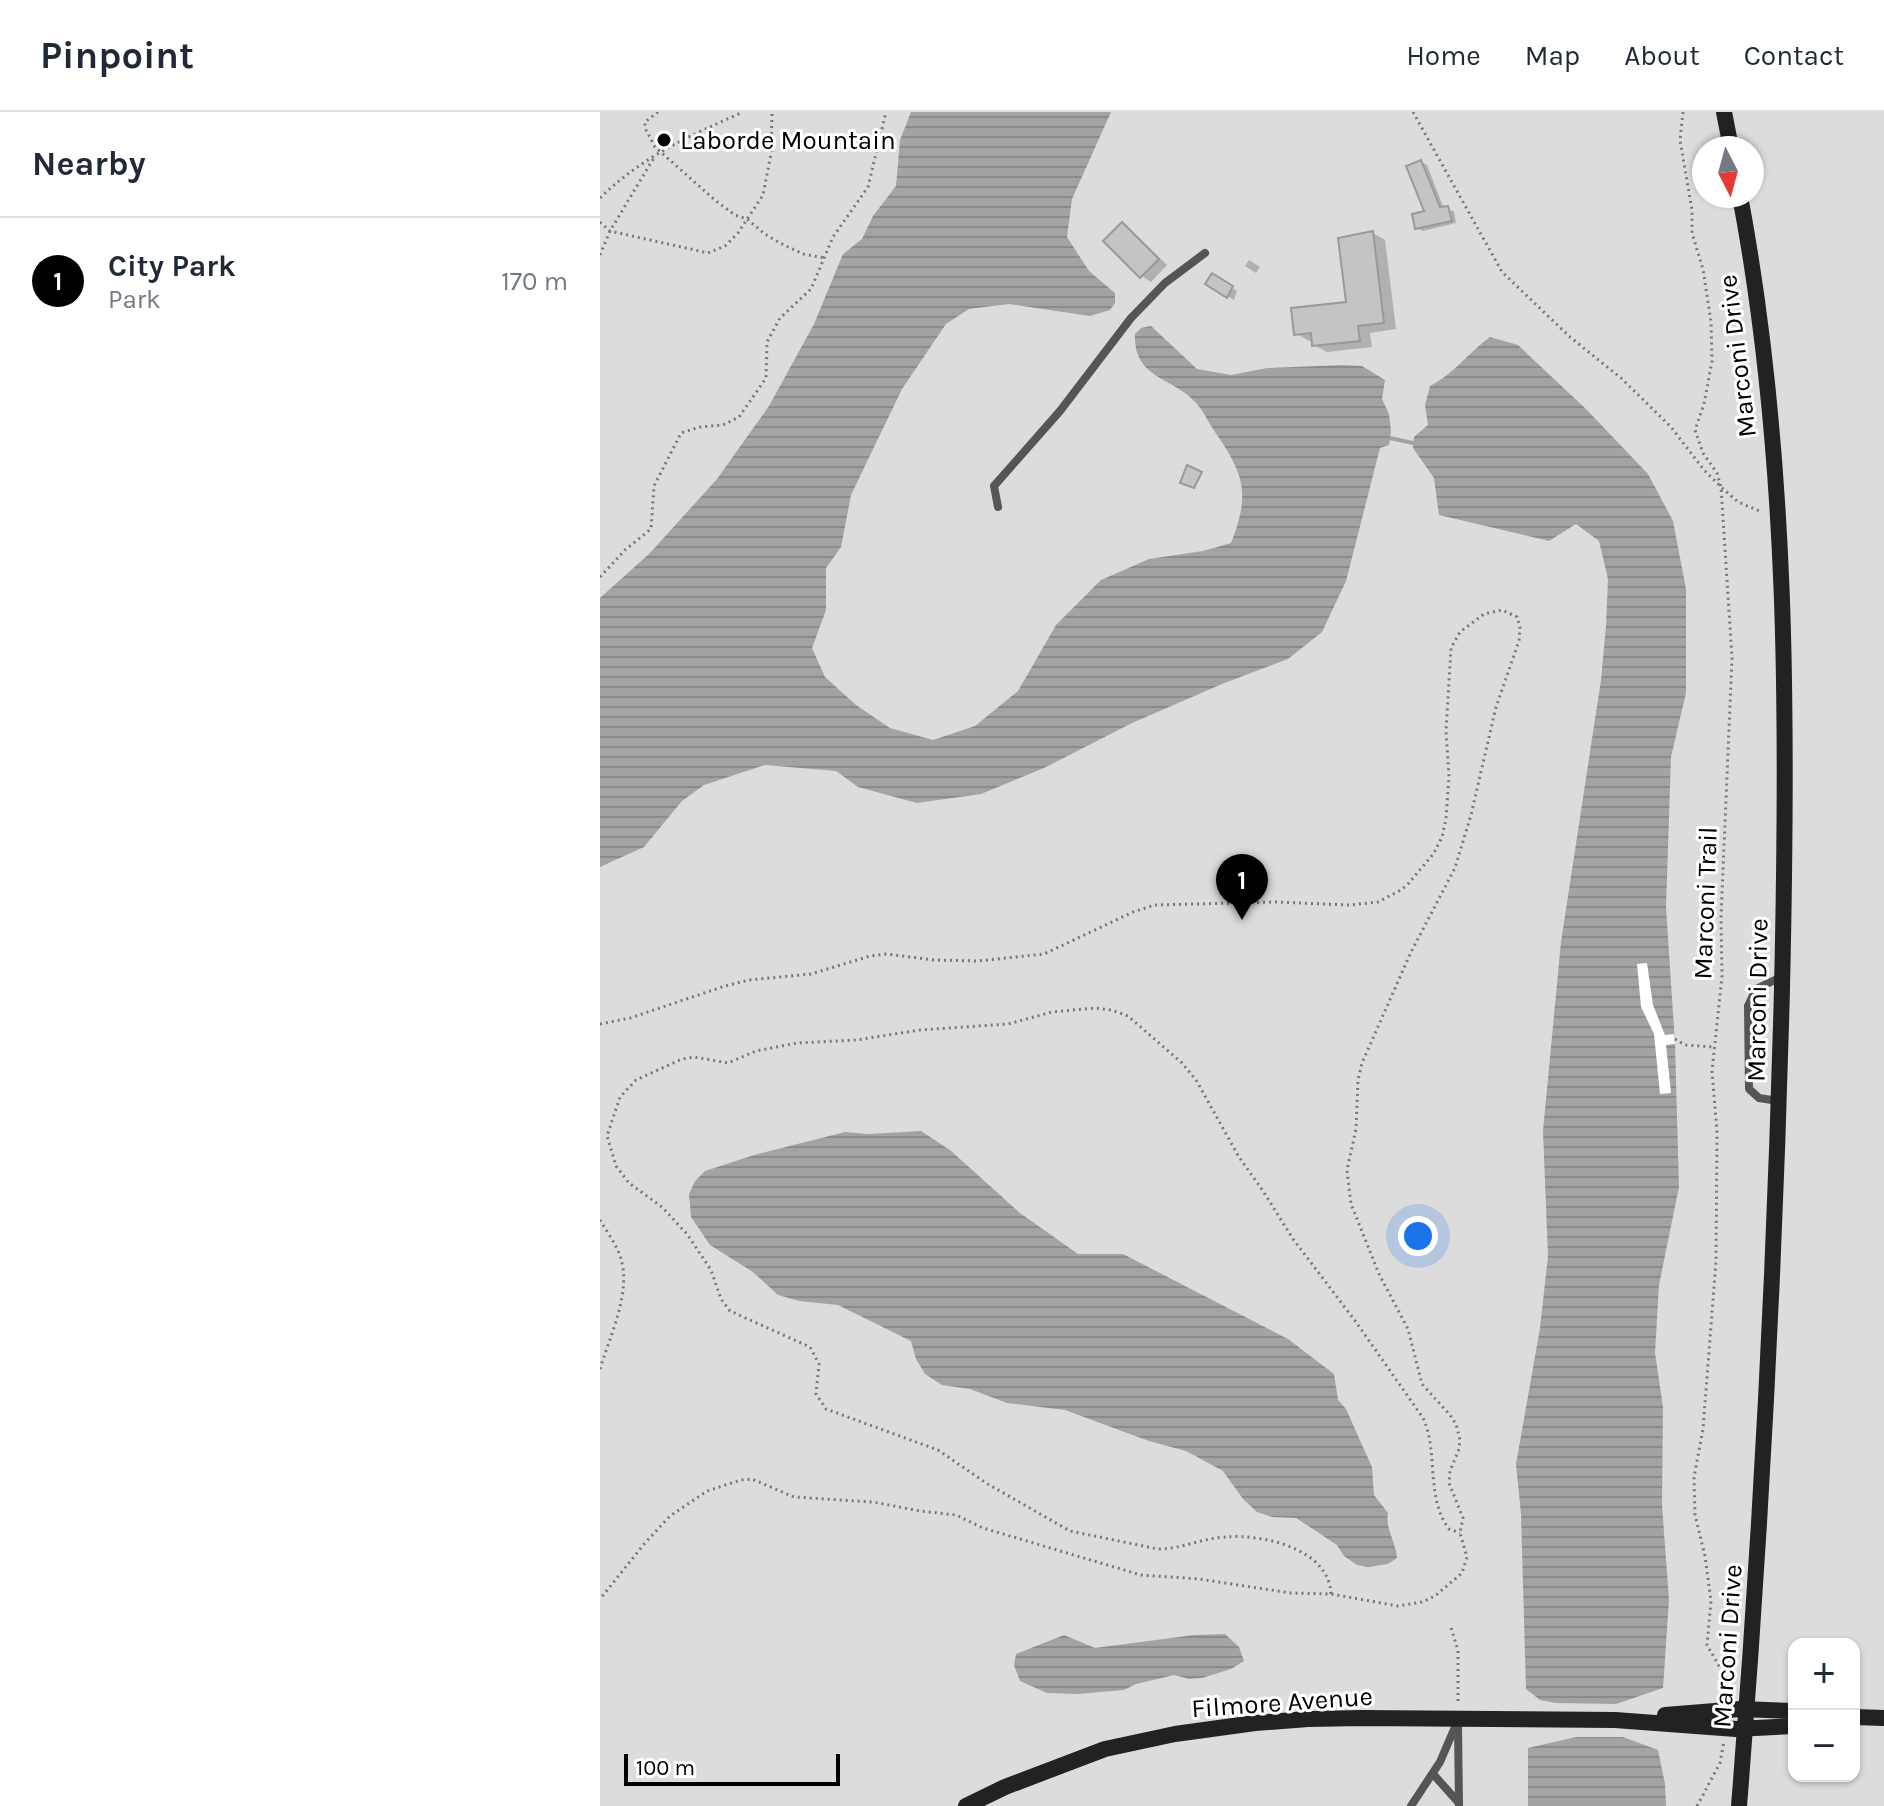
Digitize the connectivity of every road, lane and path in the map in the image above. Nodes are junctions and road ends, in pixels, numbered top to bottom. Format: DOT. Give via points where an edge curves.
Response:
graph roads {
  1 [pos="658,112"];
  2 [pos="743,112"];
  3 [pos="772,112"];
  4 [pos="886,112"];
  5 [pos="1413,112"];
  6 [pos="1683,112"];
  7 [pos="1724,112"];
  8 [pos="1729,136"];
  9 [pos="661,152"];
  10 [pos="655,156"];
  11 [pos="600,198"];
  12 [pos="1742,208"];
  13 [pos="747,219"];
  14 [pos="600,222"];
  15 [pos="610,231"];
  16 [pos="1205,253"];
  17 [pos="600,255"];
  18 [pos="825,258"];
  19 [pos="1721,487"];
  20 [pos="998,507"];
  21 [pos="1777,515"];
  22 [pos="600,577"];
  23 [pos="1782,977"];
  24 [pos="600,1024"];
  25 [pos="1675,1039"];
  26 [pos="1714,1047"];
  27 [pos="1779,1101"];
  28 [pos="600,1220"];
  29 [pos="600,1369"];
  30 [pos="1460,1533"];
  31 [pos="1331,1594"];
  32 [pos="600,1599"];
  33 [pos="1451,1628"];
  34 [pos="1729,1698"];
  35 [pos="1747,1709"];
  36 [pos="1788,1711"];
  37 [pos="1458,1719"];
  38 [pos="1615,1720"];
  39 [pos="1788,1726"];
  40 [pos="1746,1728"];
  41 [pos="1724,1740"];
  42 [pos="1433,1774"];
  43 [pos="1459,1805"];
  44 [pos="966,1806"];
  45 [pos="1411,1806"];
  46 [pos="1697,1806"];
  47 [pos="1739,1806"];
  1 -- 9 [label="path" via="645,128"];
  2 -- 9 [label="path"];
  3 -- 13 [label="path" via="763,195"];
  4 -- 18 [label="path" via="868,187 833,237"];
  5 -- 19 [label="path" via="1502,272 1671,427"];
  6 -- 19 [label="path, Marconi Trail" via="1680,140 1692,233 1711,322 1712,361 1695,430"];
  7 -- 8 [label="street"];
  9 -- 10 [label="path"];
  9 -- 13 [label="path" via="716,201"];
  10 -- 11 [label="path"];
  10 -- 15 [label="path"];
  12 -- 21 [label="street, Marconi Drive" via="1767,390"];
  13 -- 15 [label="path" via="725,246 708,253"];
  13 -- 18 [label="path" via="780,243"];
  14 -- 15 [label="path"];
  15 -- 17 [label="path"];
  16 -- 20 [label="lane" via="1131,318 994,486"];
  18 -- 22 [label="path" via="811,289 780,318 767,342 766,378 739,417 681,433 654,486 651,529"];
  19 -- 21 [label="path" via="1738,502"];
  19 -- 26 [label="path, Marconi Trail" via="1732,658 1722,976"];
  21 -- 23 [label="street, Marconi Drive" via="1786,808"];
  23 -- 27 [label="street, Marconi Drive"];
  23 -- 27 [label="lane" via="1756,989 1748,1006 1749,1089 1759,1098"];
  24 -- 30 [label="path" via="725,986 823,971 870,956 978,961 1044,954 1155,905 1378,902 1409,883 1442,837 1449,776 1451,648 1460,632 1484,614 1511,613 1520,627 1519,641 1496,707 1469,823 1455,868 1362,1063 1347,1170 1358,1225 1408,1329 1422,1384 1459,1432 1449,1483 1463,1518"];
  25 -- 26 [label="path"];
  26 -- 34 [label="path, Marconi Trail" via="1716,1261 1703,1429 1694,1477 1695,1515 1711,1601 1707,1645 1726,1678"];
  27 -- 35 [label="street, Marconi Drive"];
  28 -- 29 [label="path" via="621,1258 624,1275"];
  30 -- 31 [label="path" via="1465,1566 1435,1596 1405,1606"];
  30 -- 31 [label="path" via="1449,1529 1441,1515 1423,1418 1293,1239 1196,1080 1128,1016 1075,1009 1008,1024 797,1043 728,1063 694,1057 645,1075 620,1097 607,1136 616,1166 687,1234 730,1311 810,1347 819,1364 816,1394 826,1409 938,1450 986,1483 1083,1535 1158,1549 1225,1536 1292,1547 1318,1564"];
  31 -- 32 [label="path" via="1141,1575 983,1528 956,1515 794,1497 752,1479 707,1491 670,1516"];
  33 -- 37 [label="path" via="1458,1650"];
  35 -- 36 [label="street, Filmore Avenue"];
  35 -- 38 [label="street, Filmore Avenue"];
  35 -- 40 [label="street, Marconi Drive"];
  37 -- 38 [label="street, Filmore Avenue"];
  37 -- 42 [label="lane"];
  37 -- 43 [label="lane"];
  37 -- 44 [label="street, Filmore Avenue" via="1308,1719 1175,1734 1075,1758"];
  38 -- 40 [label="street, Filmore Avenue"];
  39 -- 40 [label="street, Filmore Avenue"];
  40 -- 47 [label="street, Marconi Drive"];
  41 -- 46 [label="path" via="1720,1763"];
  42 -- 43 [label="lane"];
  42 -- 45 [label="lane"];
}
